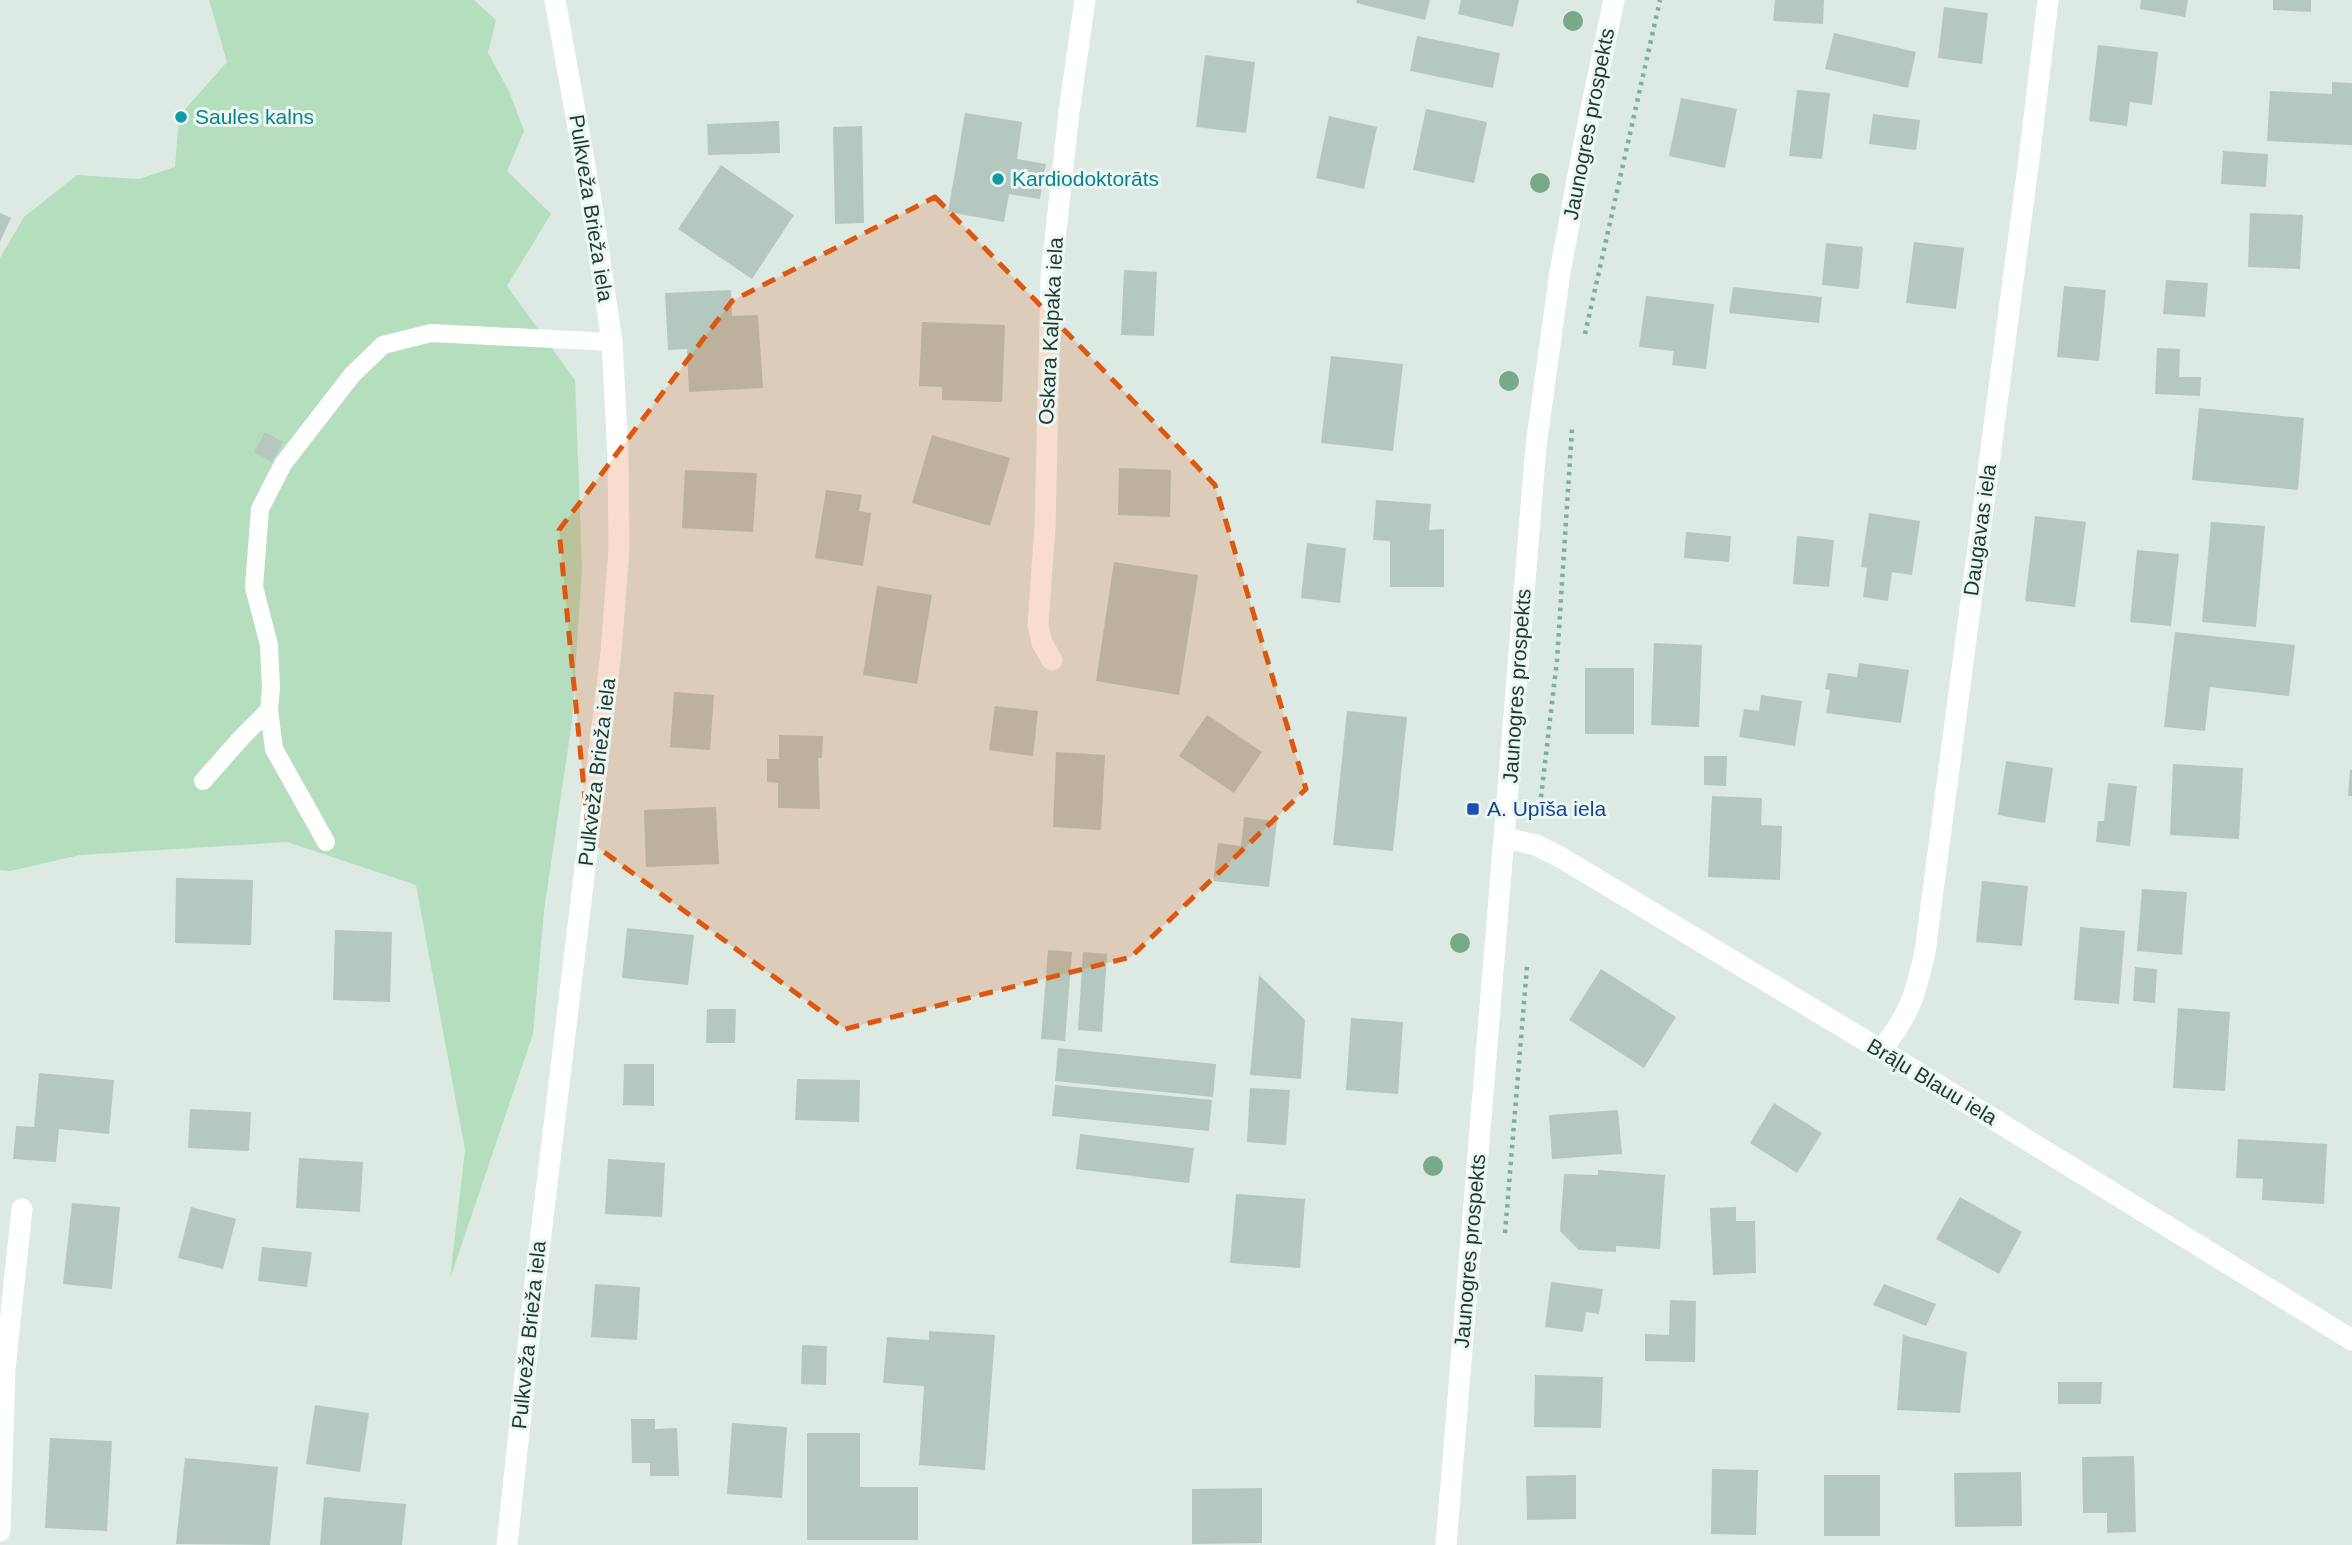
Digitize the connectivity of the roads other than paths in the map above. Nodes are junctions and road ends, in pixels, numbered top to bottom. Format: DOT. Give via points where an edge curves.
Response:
graph roads {
  1 [pos="555,0"];
  2 [pos="1085,0"];
  3 [pos="1614,0"];
  4 [pos="2048,0"];
  5 [pos="612,342"];
  6 [pos="1052,660"];
  7 [pos="269,710"];
  8 [pos="203,781"];
  9 [pos="1506,838"];
  10 [pos="326,842"];
  11 [pos="1881,1050"];
  12 [pos="22,1209"];
  13 [pos="2352,1340"];
  14 [pos="0,1531"];
  15 [pos="507,1545"];
  16 [pos="1446,1545"];
  1 -- 5 [label="street, Pulkveža Brieža iela"];
  2 -- 6 [label="street, Oskara Kalpaka iela" via="1051,277 1038,625"];
  3 -- 9 [label="street, Jaunogres prospekts" via="1560,272 1536,446"];
  4 -- 11 [label="street, Daugavas iela" via="1927,940 1916,992 1902,1025"];
  5 -- 7 [label="lane" via="430,333 383,345 352,375 283,464 260,509 254,587 269,645"];
  5 -- 15 [label="street, Pulkveža Brieža iela" via="619,549 611,652"];
  7 -- 8 [label="lane"];
  7 -- 10 [label="lane" via="274,749"];
  9 -- 11 [label="street, Brāļu Blauu iela" via="1560,857"];
  9 -- 16 [label="street, Jaunogres prospekts"];
  11 -- 13 [label="street, Brāļu Blauu iela"];
  12 -- 14 [label="street" via="5,1369"];
}
